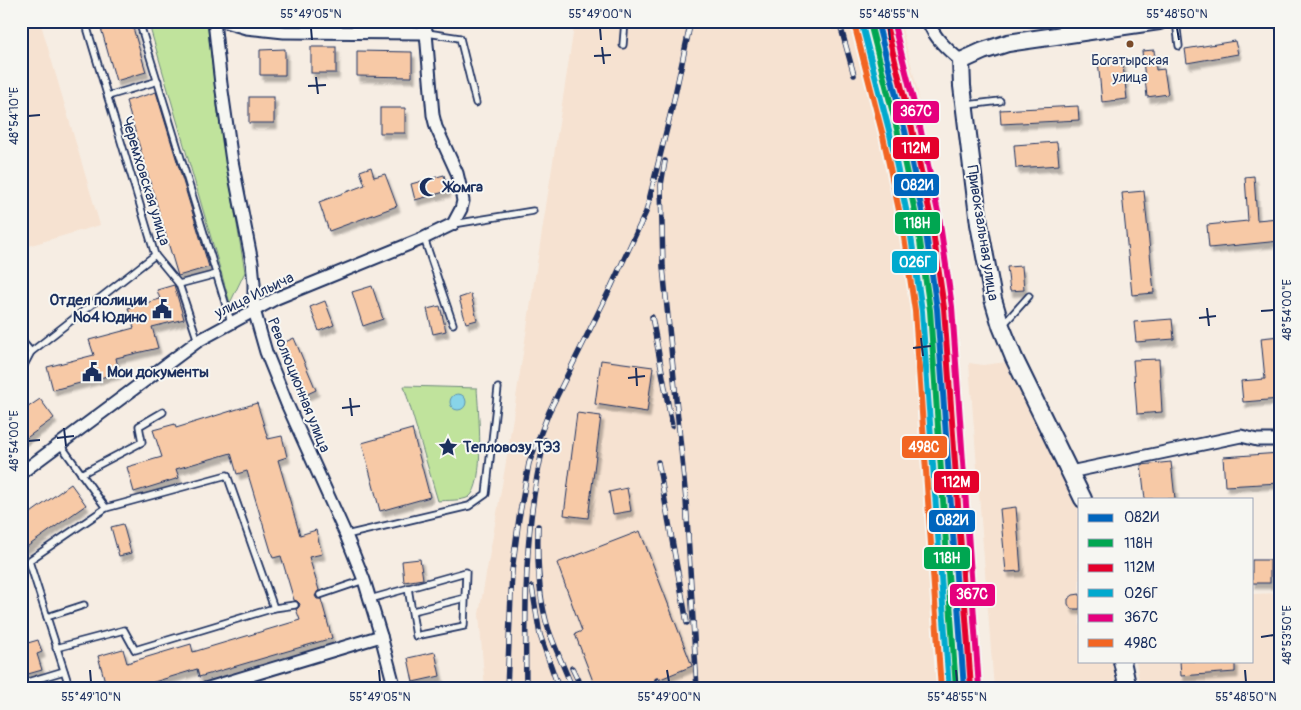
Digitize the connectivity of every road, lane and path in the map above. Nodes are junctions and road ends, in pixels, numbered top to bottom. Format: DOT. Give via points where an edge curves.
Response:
graph roads {
  1 [pos="86,21"];
  2 [pos="140,21"];
  3 [pos="214,21"];
  4 [pos="222,21"];
  5 [pos="426,21"];
  6 [pos="625,21"];
  7 [pos="928,21"];
  8 [pos="1159,21"];
  9 [pos="1176,21"];
  10 [pos="1278,21"];
  11 [pos="1280,29"];
  12 [pos="427,33"];
  13 [pos="623,44"];
  14 [pos="1180,46"];
  15 [pos="961,61"];
  16 [pos="158,81"];
  17 [pos="108,96"];
  18 [pos="1000,101"];
  19 [pos="476,103"];
  20 [pos="964,105"];
  21 [pos="533,211"];
  22 [pos="453,224"];
  23 [pos="424,238"];
  24 [pos="155,255"];
  25 [pos="217,274"];
  26 [pos="179,284"];
  27 [pos="1029,296"];
  28 [pos="254,310"];
  29 [pos="231,322"];
  30 [pos="453,324"];
  31 [pos="1001,326"];
  32 [pos="21,340"];
  33 [pos="198,341"];
  34 [pos="31,352"];
  35 [pos="21,371"];
  36 [pos="498,388"];
  37 [pos="163,412"];
  38 [pos="1280,440"];
  39 [pos="60,444"];
  40 [pos="1070,472"];
  41 [pos="21,473"];
  42 [pos="82,474"];
  43 [pos="1083,498"];
  44 [pos="106,508"];
  45 [pos="346,535"];
  46 [pos="29,561"];
  47 [pos="21,566"];
  48 [pos="364,580"];
  49 [pos="408,588"];
  50 [pos="320,595"];
  51 [pos="465,598"];
  52 [pos="370,599"];
  53 [pos="84,605"];
  54 [pos="295,605"];
  55 [pos="274,608"];
  56 [pos="412,611"];
  57 [pos="46,616"];
  58 [pos="382,636"];
  59 [pos="56,648"];
  60 [pos="1122,662"];
  61 [pos="64,671"];
  62 [pos="21,684"];
  63 [pos="70,689"];
  64 [pos="204,689"];
  65 [pos="395,689"];
  66 [pos="1128,689"];
  1 -- 17 [label="lane, Черемховская улица"];
  2 -- 16 [label="lane"];
  3 -- 28 [label="street, Революционная улица" via="232,161 252,262"];
  4 -- 12 [label="street" via="246,28 284,32"];
  5 -- 12 [label="street"];
  6 -- 13 [label="lane"];
  7 -- 15 [label="street" via="944,46"];
  8 -- 15 [label="main road" via="1008,43"];
  9 -- 14 [label="lane"];
  10 -- 11 [label="lane"];
  12 -- 19 [label="lane" via="460,38"];
  12 -- 22 [label="street" via="433,115 462,190 461,209"];
  15 -- 20 [label="main road, Привокзальная улица"];
  16 -- 17 [label="lane"];
  16 -- 25 [label="lane"];
  17 -- 24 [label="lane, Черемховская улица"];
  18 -- 20 [label="lane"];
  20 -- 31 [label="main road, Привокзальная улица" via="979,224"];
  21 -- 22 [label="lane, улица Ильича"];
  22 -- 23 [label="street, улица Ильича"];
  23 -- 28 [label="street, улица Ильича"];
  23 -- 30 [label="lane"];
  24 -- 26 [label="lane, Черемховская улица"];
  24 -- 34 [label="lane"];
  25 -- 26 [label="lane"];
  25 -- 29 [label="lane"];
  26 -- 33 [label="lane, Черемховская улица"];
  27 -- 31 [label="lane"];
  28 -- 29 [label="street, улица Ильича"];
  28 -- 45 [label="street, Революционная улица" via="266,352 287,404"];
  29 -- 33 [label="street, улица Ильича"];
  31 -- 40 [label="main road, Привокзальная улица"];
  32 -- 34 [label="lane"];
  33 -- 39 [label="street, улица Ильича"];
  34 -- 35 [label="lane"];
  36 -- 45 [label="lane" via="486,494 469,506"];
  37 -- 42 [label="lane" via="139,426 142,442"];
  38 -- 40 [label="street" via="1241,436"];
  39 -- 41 [label="street, улица Ильича"];
  39 -- 42 [label="lane"];
  40 -- 43 [label="main road, Привокзальная улица"];
  42 -- 44 [label="lane"];
  44 -- 46 [label="lane"];
  44 -- 55 [label="lane" via="227,475"];
  45 -- 48 [label="street, Революционная улица"];
  46 -- 47 [label="lane"];
  46 -- 57 [label="lane"];
  48 -- 50 [label="lane"];
  48 -- 52 [label="street, Революционная улица"];
  49 -- 51 [label="lane" via="466,572"];
  49 -- 52 [label="lane"];
  49 -- 56 [label="lane"];
  51 -- 56 [label="lane"];
  51 -- 56 [label="lane" via="464,626 416,636"];
  52 -- 58 [label="street, Революционная улица"];
  53 -- 57 [label="lane"];
  54 -- 55 [label="lane"];
  55 -- 59 [label="lane" via="135,650 124,630"];
  57 -- 59 [label="lane"];
  58 -- 64 [label="street"];
  58 -- 65 [label="street, Революционная улица"];
  59 -- 61 [label="lane"];
  60 -- 66 [label="main road"];
  61 -- 62 [label="lane"];
  61 -- 63 [label="lane"];
}
